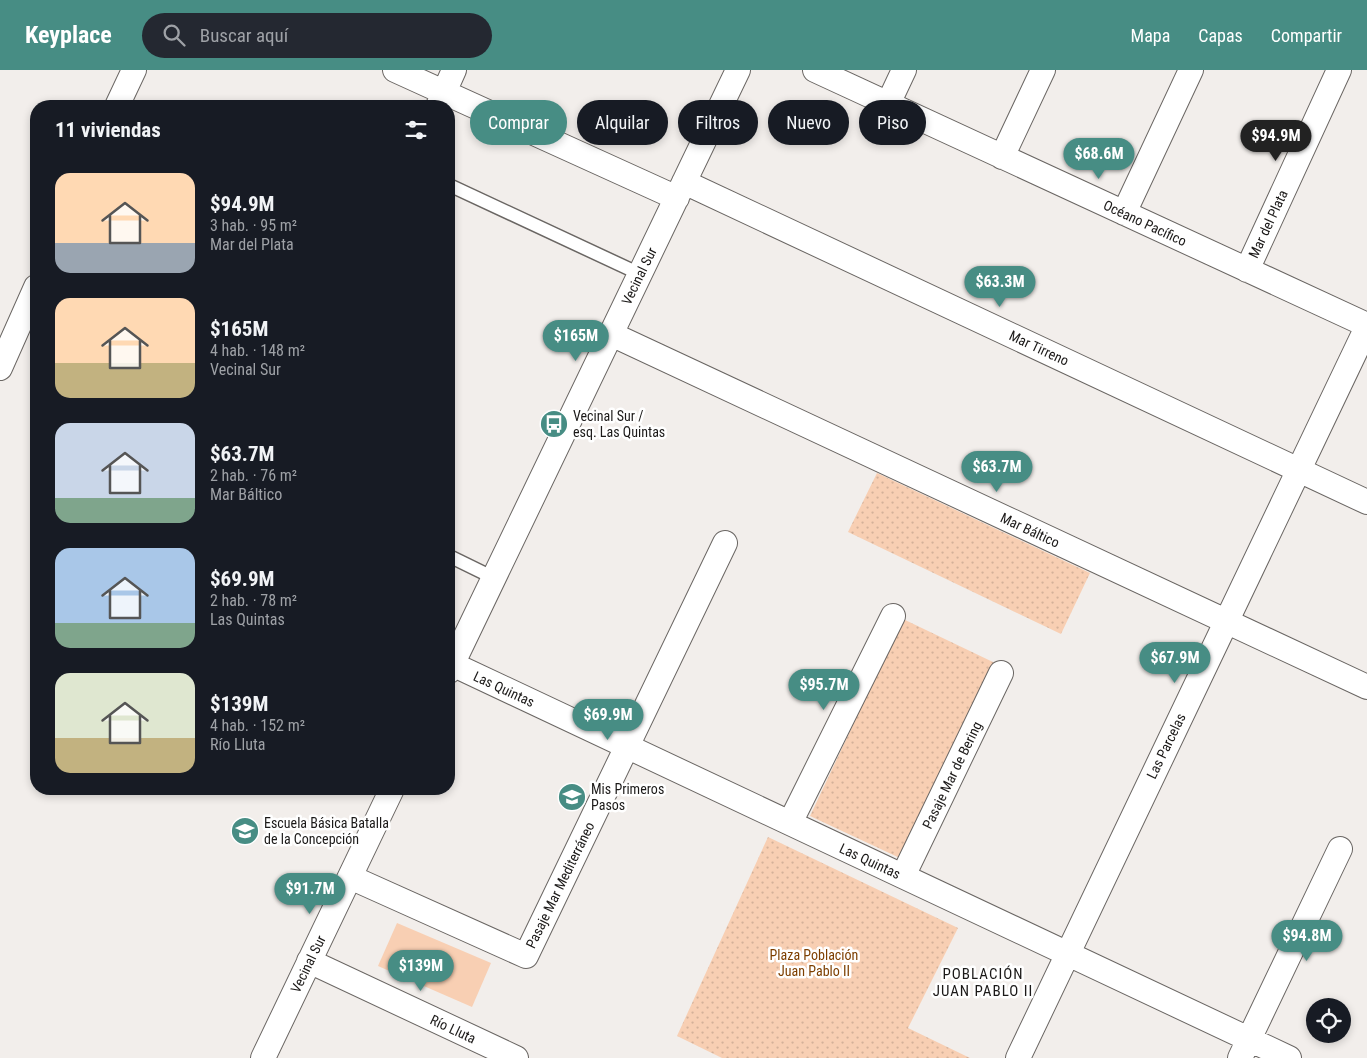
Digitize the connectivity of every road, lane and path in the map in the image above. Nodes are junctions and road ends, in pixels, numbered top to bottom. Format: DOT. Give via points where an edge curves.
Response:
graph roads {
  1 [pos="134,70"];
  2 [pos="395,70"];
  3 [pos="454,70"];
  4 [pos="738,70"];
  5 [pos="815,70"];
  6 [pos="904,70"];
  7 [pos="1043,70"];
  8 [pos="1191,70"];
  9 [pos="1339,70"];
  10 [pos="441,99"];
  11 [pos="120,100"];
  12 [pos="879,100"];
  13 [pos="890,100"];
  14 [pos="455,104"];
  15 [pos="926,122"];
  16 [pos="1002,157"];
  17 [pos="455,188"];
  18 [pos="681,190"];
  19 [pos="1124,213"];
  20 [pos="1247,270"];
  21 [pos="640,274"];
  22 [pos="30,300"];
  23 [pos="1367,326"];
  24 [pos="611,334"];
  25 [pos="0,368"];
  26 [pos="1298,470"];
  27 [pos="1367,502"];
  28 [pos="725,543"];
  29 [pos="455,559"];
  30 [pos="494,578"];
  31 [pos="893,616"];
  32 [pos="1226,621"];
  33 [pos="455,658"];
  34 [pos="455,670"];
  35 [pos="1001,673"];
  36 [pos="1367,687"];
  37 [pos="626,747"];
  38 [pos="389,795"];
  39 [pos="790,824"];
  40 [pos="1340,849"];
  41 [pos="903,876"];
  42 [pos="350,877"];
  43 [pos="1067,954"];
  44 [pos="309,961"];
  45 [pos="1244,1049"];
  46 [pos="262,1058"];
  47 [pos="516,1058"];
  48 [pos="1018,1058"];
  49 [pos="1289,1058"];
  1 -- 11 [label="street"];
  2 -- 10 [label="street, Mar Tirreno"];
  3 -- 10 [label="street"];
  4 -- 18 [label="street, Vecinal Sur"];
  5 -- 12 [label="street, Océano Pacífico"];
  6 -- 13 [label="street"];
  7 -- 16 [label="street"];
  8 -- 19 [label="street"];
  9 -- 20 [label="street, Mar del Plata"];
  14 -- 18 [label="street, Mar Tirreno"];
  15 -- 16 [label="street, Océano Pacífico"];
  16 -- 19 [label="street, Océano Pacífico"];
  17 -- 21 [label="lane"];
  18 -- 21 [label="street, Vecinal Sur"];
  18 -- 26 [label="street, Mar Tirreno"];
  19 -- 20 [label="street, Océano Pacífico"];
  20 -- 23 [label="street, Océano Pacífico"];
  21 -- 24 [label="street, Vecinal Sur"];
  22 -- 25 [label="street"];
  23 -- 26 [label="street, Las Parcelas"];
  24 -- 30 [label="street, Vecinal Sur"];
  24 -- 32 [label="street, Mar Báltico"];
  26 -- 27 [label="street, Mar Tirreno"];
  26 -- 32 [label="street, Las Parcelas"];
  28 -- 37 [label="street, Pasaje Mar Mediterráneo"];
  29 -- 30 [label="lane"];
  30 -- 33 [label="street, Vecinal Sur"];
  31 -- 39 [label="street"];
  32 -- 36 [label="street, Mar Báltico"];
  32 -- 43 [label="street, Las Parcelas"];
  34 -- 37 [label="street, Las Quintas"];
  35 -- 41 [label="street, Pasaje Mar de Bering"];
  37 -- 39 [label="street, Las Quintas"];
  37 -- 42 [label="street, Pasaje Mar Mediterráneo" via="526,956"];
  38 -- 42 [label="street, Vecinal Sur"];
  39 -- 41 [label="street, Las Quintas"];
  40 -- 45 [label="street"];
  41 -- 43 [label="street, Las Quintas"];
  42 -- 44 [label="street, Vecinal Sur"];
  43 -- 45 [label="street, Las Quintas"];
  43 -- 48 [label="street, Las Parcelas"];
  44 -- 46 [label="street, Vecinal Sur"];
  44 -- 47 [label="street, Río Lluta"];
  45 -- 49 [label="street, Las Quintas"];
}
